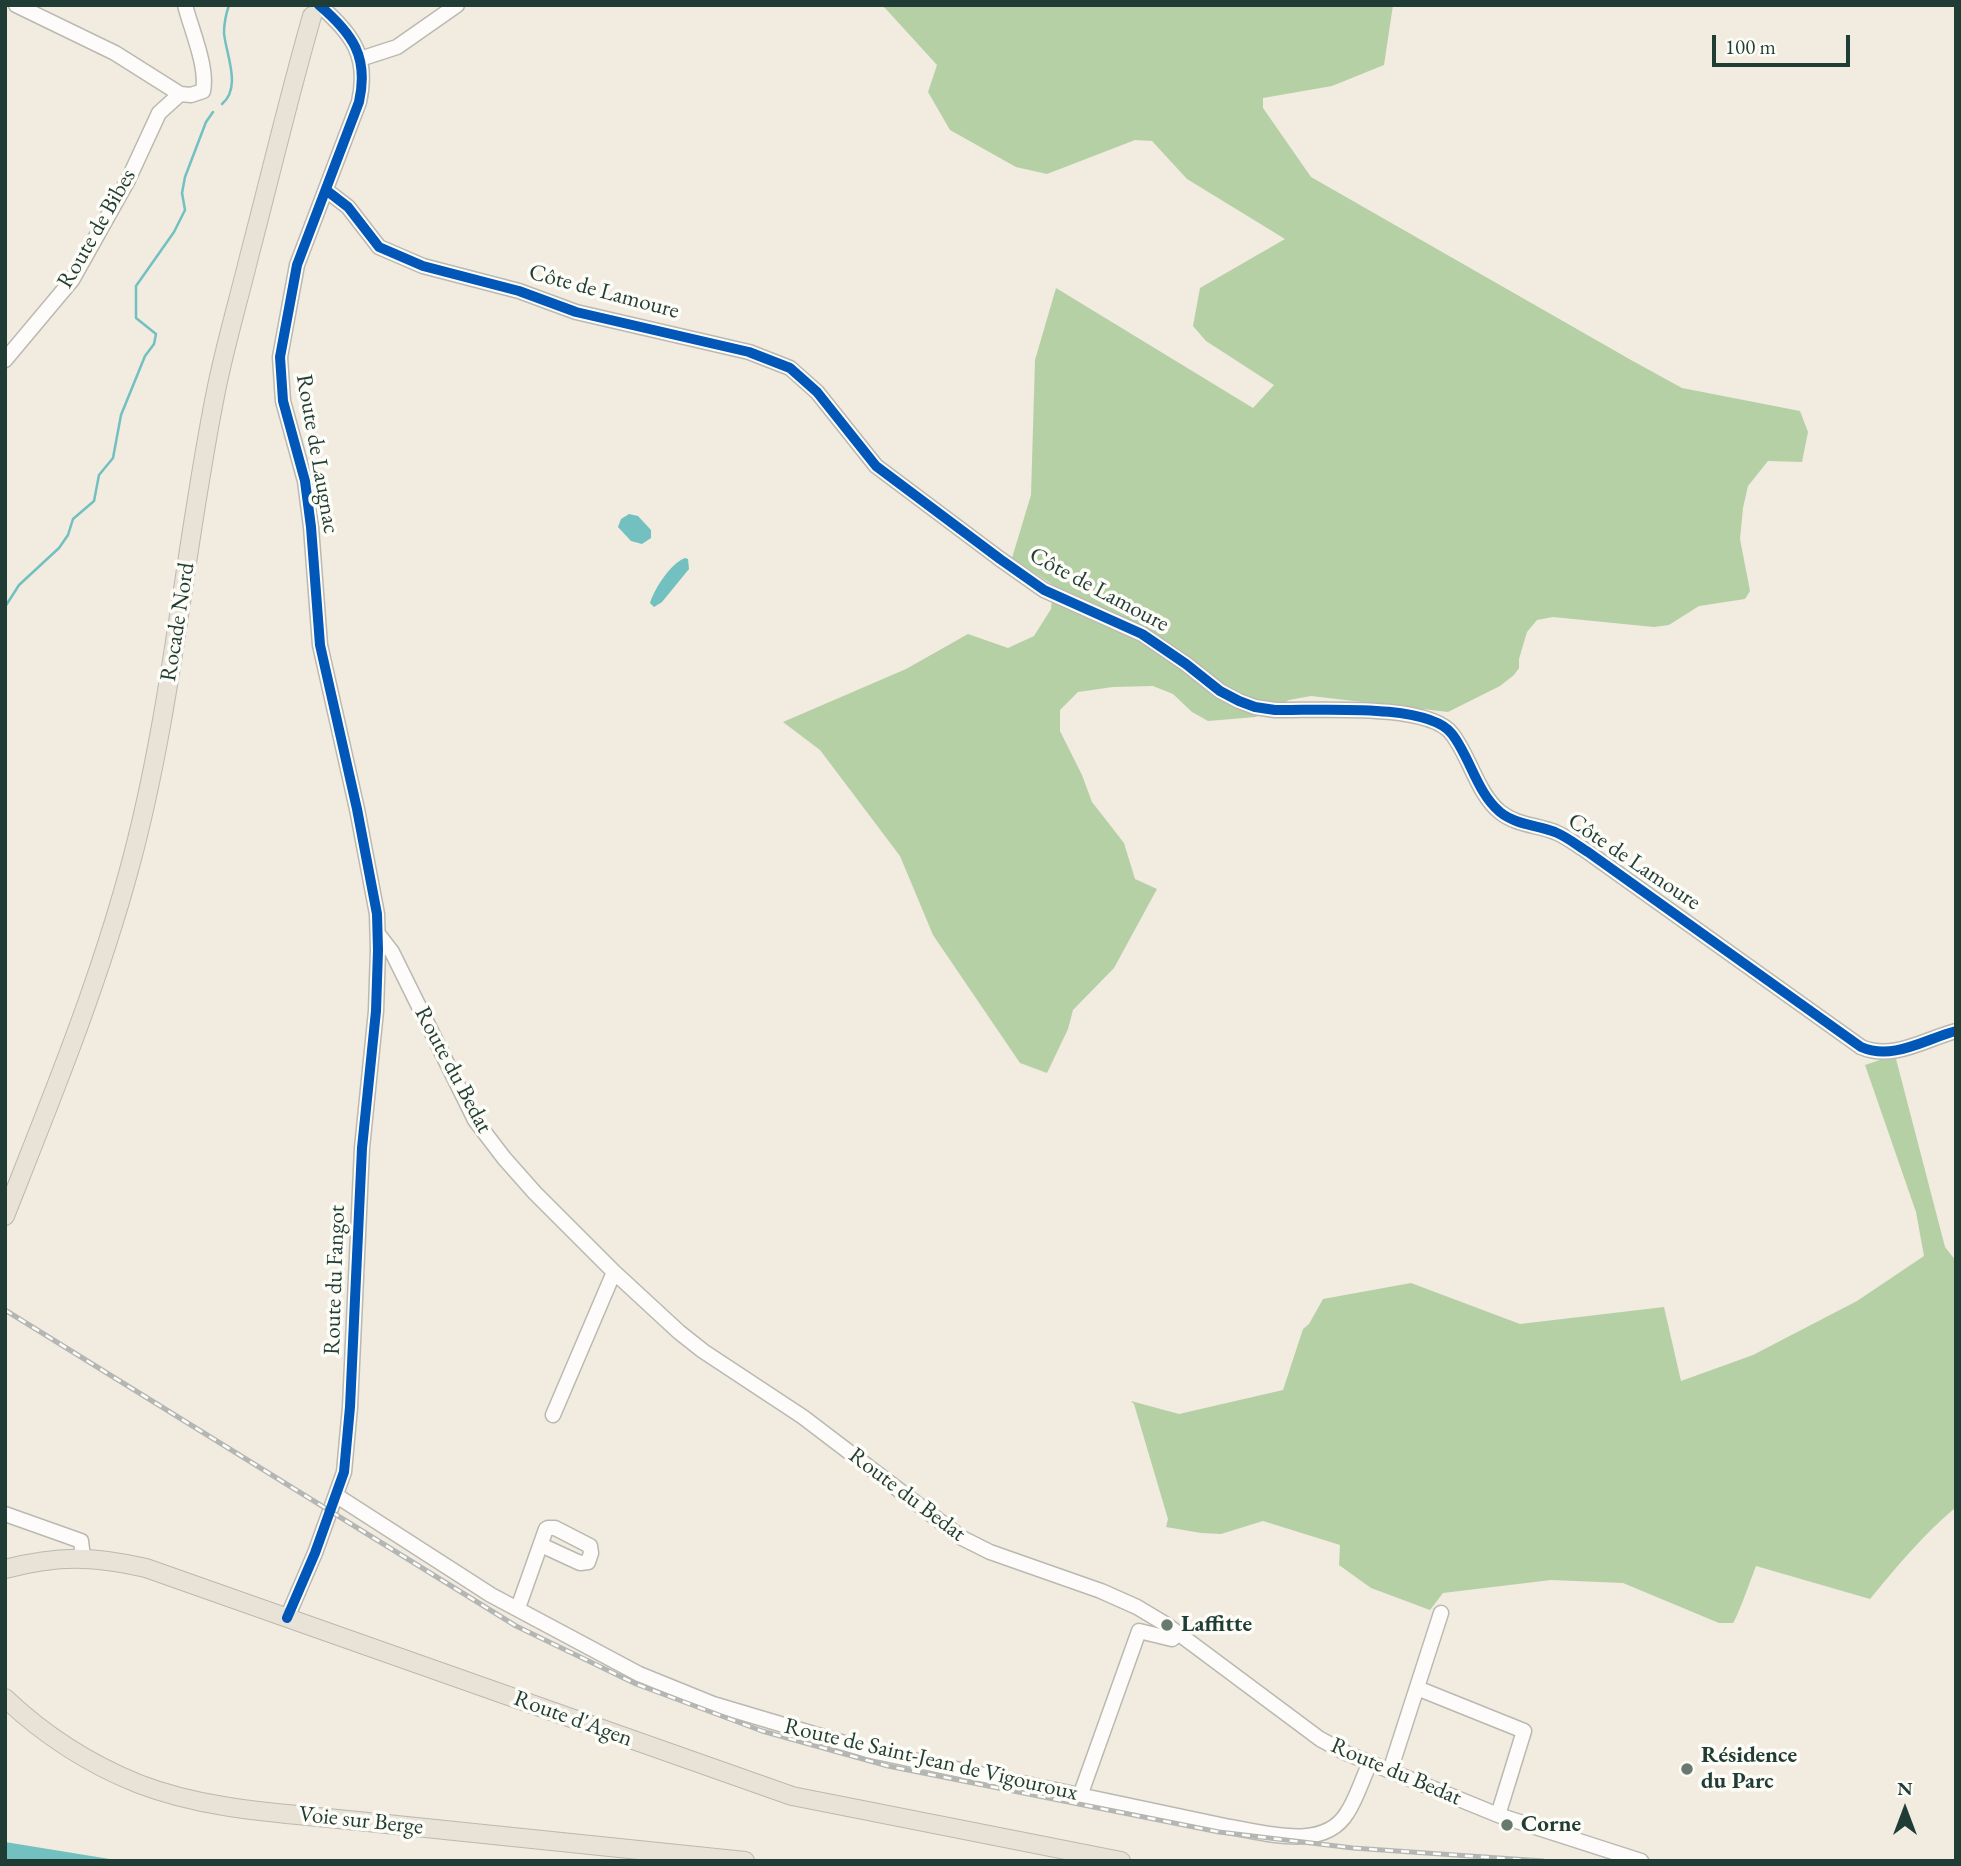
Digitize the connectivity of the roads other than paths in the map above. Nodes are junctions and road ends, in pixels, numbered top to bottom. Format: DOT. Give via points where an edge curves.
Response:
graph roads {
  1 [pos="16,5"];
  2 [pos="185,5"];
  3 [pos="457,5"];
  4 [pos="316,10"];
  5 [pos="360,59"];
  6 [pos="180,94"];
  7 [pos="326,190"];
  8 [pos="5,360"];
  9 [pos="378,934"];
  10 [pos="1956,1031"];
  11 [pos="5,1216"];
  12 [pos="614,1272"];
  13 [pos="553,1415"];
  14 [pos="337,1496"];
  15 [pos="5,1514"];
  16 [pos="541,1545"];
  17 [pos="83,1557"];
  18 [pos="5,1562"];
  19 [pos="33,1562"];
  20 [pos="5,1569"];
  21 [pos="517,1608"];
  22 [pos="1441,1613"];
  23 [pos="287,1618"];
  24 [pos="1178,1634"];
  25 [pos="1417,1688"];
  26 [pos="5,1698"];
  27 [pos="1370,1763"];
  28 [pos="1390,1771"];
  29 [pos="1080,1796"];
  30 [pos="1498,1815"];
  31 [pos="745,1861"];
  32 [pos="1121,1861"];
  33 [pos="1641,1861"];
  1 -- 6 [label="street" via="115,53"];
  2 -- 6 [label="street" via="203,91"];
  3 -- 5 [label="street" via="397,47"];
  4 -- 5 [label="street, Route de Laugnac" via="337,21"];
  4 -- 11 [label="main road, Rocade Nord" via="216,388 167,694 129,870 85,1013"];
  5 -- 7 [label="street, Route de Laugnac" via="359,103"];
  6 -- 8 [label="street, Route de Bibes" via="159,113 72,280"];
  7 -- 9 [label="street, Route de Laugnac" via="297,265 281,347 280,380 305,481 320,645 357,809"];
  7 -- 10 [label="street, Côte de Lamoure" via="348,207 379,247 423,266 519,291 576,312 749,352 790,368 817,392 876,467 925,505 1044,590 1142,634 1239,701 1275,710 1393,713 1442,724 1492,803 1506,816 1574,843 1858,1045 1890,1052"];
  9 -- 12 [label="street, Route du Bedat" via="392,952 475,1120 535,1193"];
  9 -- 14 [label="street, Route du Fangot" via="376,1010 361,1161 350,1407"];
  12 -- 13 [label="street"];
  12 -- 24 [label="street, Route du Bedat" via="703,1351 803,1417 961,1538 1101,1591 1137,1607"];
  14 -- 21 [label="street, Route de Saint-Jean de Vigouroux" via="465,1580"];
  14 -- 23 [label="street, Route du Fangot"];
  15 -- 17 [label="street" via="81,1541"];
  16 -- 21 [label="street"];
  17 -- 19 [label="main road, Route d'Agen"];
  17 -- 23 [label="main road, Route d'Agen" via="146,1568"];
  18 -- 19 [label="main road, Route d'Agen"];
  19 -- 20 [label="main road, Route d'Agen"];
  21 -- 29 [label="street, Route de Saint-Jean de Vigouroux" via="639,1674 713,1704 871,1751"];
  22 -- 25 [label="street"];
  23 -- 32 [label="main road, Route d'Agen" via="792,1796"];
  24 -- 27 [label="street, Route du Bedat" via="1320,1739"];
  24 -- 29 [label="street" via="1165,1639 1139,1631"];
  25 -- 28 [label="street"];
  25 -- 30 [label="street" via="1524,1731"];
  26 -- 31 [label="main road, Voie sur Berge" via="44,1731 98,1765 139,1784 201,1802"];
  27 -- 28 [label="street, Route du Bedat"];
  27 -- 29 [label="street, Route de Saint-Jean de Vigouroux" via="1338,1824 1310,1835 1230,1827"];
  28 -- 30 [label="street, Route du Bedat"];
  30 -- 33 [label="street, Route du Bedat"];
}
